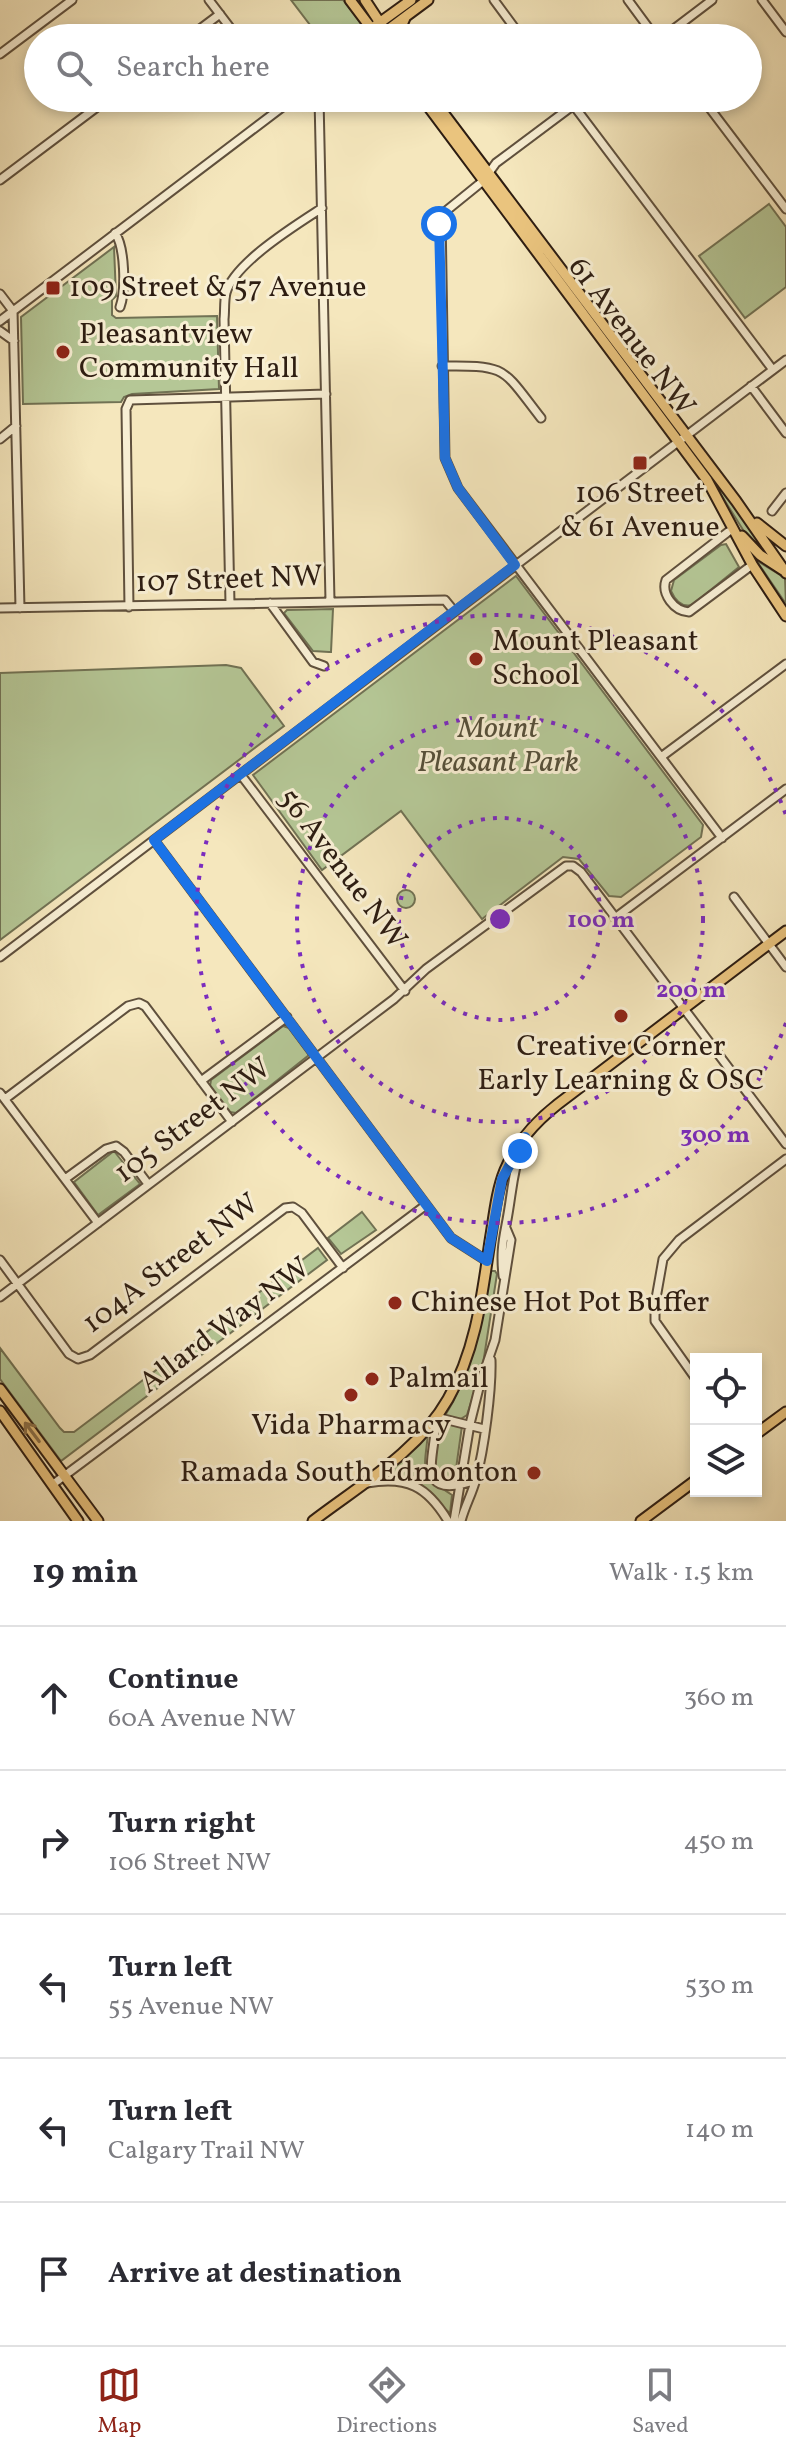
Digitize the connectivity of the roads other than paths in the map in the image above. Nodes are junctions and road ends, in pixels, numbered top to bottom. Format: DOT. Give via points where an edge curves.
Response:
graph roads {
  1 [pos="72,0"];
  2 [pos="209,0"];
  3 [pos="350,0"];
  4 [pos="365,0"];
  5 [pos="411,0"];
  6 [pos="428,0"];
  7 [pos="494,0"];
  8 [pos="628,0"];
  9 [pos="712,0"];
  10 [pos="762,0"];
  11 [pos="220,14"];
  12 [pos="406,17"];
  13 [pos="40,24"];
  14 [pos="207,24"];
  15 [pos="228,24"];
  16 [pos="371,24"];
  17 [pos="376,24"];
  18 [pos="389,24"];
  19 [pos="395,24"];
  20 [pos="402,24"];
  21 [pos="512,24"];
  22 [pos="648,24"];
  23 [pos="679,24"];
  24 [pos="786,32"];
  25 [pos="24,36"];
  26 [pos="0,54"];
  27 [pos="90,112"];
  28 [pos="273,112"];
  29 [pos="318,112"];
  30 [pos="433,112"];
  31 [pos="442,112"];
  32 [pos="558,112"];
  33 [pos="578,112"];
  34 [pos="713,112"];
  35 [pos="486,177"];
  36 [pos="0,180"];
  37 [pos="322,208"];
  38 [pos="786,209"];
  39 [pos="115,233"];
  40 [pos="0,294"];
  41 [pos="120,307"];
  42 [pos="13,311"];
  43 [pos="0,321"];
  44 [pos="0,331"];
  45 [pos="14,341"];
  46 [pos="786,360"];
  47 [pos="442,366"];
  48 [pos="773,370"];
  49 [pos="751,386"];
  50 [pos="326,394"];
  51 [pos="226,396"];
  52 [pos="541,418"];
  53 [pos="16,426"];
  54 [pos="786,433"];
  55 [pos="682,438"];
  56 [pos="0,439"];
  57 [pos="714,492"];
  58 [pos="786,493"];
  59 [pos="736,501"];
  60 [pos="772,511"];
  61 [pos="728,532"];
  62 [pos="786,546"];
  63 [pos="515,565"];
  64 [pos="748,568"];
  65 [pos="786,571"];
  66 [pos="330,601"];
  67 [pos="270,603"];
  68 [pos="230,604"];
  69 [pos="129,607"];
  70 [pos="0,608"];
  71 [pos="20,608"];
  72 [pos="454,611"];
  73 [pos="786,616"];
  74 [pos="786,664"];
  75 [pos="324,666"];
  76 [pos="661,757"];
  77 [pos="241,775"];
  78 [pos="786,789"];
  79 [pos="722,838"];
  80 [pos="154,840"];
  81 [pos="734,897"];
  82 [pos="615,918"];
  83 [pos="786,931"];
  84 [pos="769,944"];
  85 [pos="0,957"];
  86 [pos="786,967"];
  87 [pos="405,991"];
  88 [pos="683,1008"];
  89 [pos="287,1017"];
  90 [pos="316,1058"];
  91 [pos="201,1081"];
  92 [pos="2,1096"];
  93 [pos="232,1122"];
  94 [pos="527,1134"];
  95 [pos="786,1144"];
  96 [pos="786,1159"];
  97 [pos="65,1179"];
  98 [pos="148,1184"];
  99 [pos="426,1205"];
  100 [pos="98,1223"];
  101 [pos="0,1260"];
  102 [pos="487,1261"];
  103 [pos="343,1268"];
  104 [pos="18,1283"];
  105 [pos="0,1297"];
  106 [pos="490,1354"];
  107 [pos="690,1371"];
  108 [pos="0,1389"];
  109 [pos="10,1402"];
  110 [pos="0,1411"];
  111 [pos="786,1412"];
  112 [pos="436,1417"];
  113 [pos="470,1424"];
  114 [pos="484,1429"];
  115 [pos="762,1430"];
  116 [pos="65,1476"];
  117 [pos="476,1480"];
  118 [pos="363,1483"];
  119 [pos="690,1484"];
  120 [pos="52,1485"];
  121 [pos="458,1487"];
  122 [pos="78,1521"];
  123 [pos="98,1521"];
  124 [pos="313,1521"];
  125 [pos="448,1521"];
  126 [pos="454,1521"];
  127 [pos="461,1521"];
  128 [pos="641,1521"];
  1 -- 13 [label="street"];
  2 -- 11 [label="street"];
  3 -- 16 [label="main road"];
  4 -- 17 [label="main road"];
  5 -- 18 [label="main road"];
  6 -- 12 [label="main road"];
  7 -- 21 [label="street"];
  8 -- 22 [label="street"];
  9 -- 23 [label="street"];
  10 -- 24 [label="street"];
  11 -- 14 [label="street"];
  11 -- 15 [label="street"];
  12 -- 19 [label="main road"];
  12 -- 20 [label="main road"];
  25 -- 26 [label="street"];
  27 -- 36 [label="street"];
  28 -- 39 [label="street"];
  29 -- 37 [label="street"];
  30 -- 35 [label="main road, 61 Avenue NW"];
  31 -- 35 [label="main road, 61 Avenue NW"];
  32 -- 35 [label="street" via="492,166"];
  33 -- 48 [label="street"];
  34 -- 38 [label="street"];
  35 -- 47 [label="street" via="440,218"];
  35 -- 55 [label="main road, 61 Avenue NW"];
  37 -- 50 [label="street"];
  37 -- 51 [label="street" via="248,263 230,284 224,319"];
  39 -- 41 [label="street" via="122,245"];
  39 -- 42 [label="street"];
  40 -- 42 [label="street"];
  42 -- 43 [label="street"];
  42 -- 45 [label="street"];
  44 -- 45 [label="street"];
  45 -- 53 [label="street"];
  46 -- 48 [label="street"];
  47 -- 52 [label="street" via="496,368"];
  47 -- 63 [label="street" via="448,468"];
  48 -- 49 [label="street"];
  49 -- 54 [label="street"];
  49 -- 55 [label="street"];
  50 -- 51 [label="street"];
  50 -- 66 [label="street"];
  51 -- 68 [label="street"];
  51 -- 69 [label="street" via="137,398 128,404"];
  53 -- 56 [label="street"];
  53 -- 71 [label="street"];
  55 -- 57 [label="main road, 61 Avenue NW"];
  55 -- 59 [label="main road, 61 Avenue NW"];
  55 -- 63 [label="street"];
  57 -- 65 [label="main road" via="748,544"];
  57 -- 73 [label="main road, 61 Avenue NW"];
  58 -- 60 [label="street"];
  59 -- 62 [label="main road"];
  59 -- 65 [label="main road, 61 Avenue NW"];
  61 -- 64 [label="street" via="668,577 666,594 677,609 689,612"];
  63 -- 72 [label="street"];
  63 -- 76 [label="street"];
  66 -- 67 [label="street, 107 Street NW"];
  66 -- 72 [label="street, 107 Street NW" via="445,600"];
  67 -- 68 [label="street, 107 Street NW"];
  67 -- 75 [label="street" via="313,662"];
  68 -- 69 [label="street, 107 Street NW"];
  69 -- 71 [label="street, 107 Street NW"];
  70 -- 71 [label="street, 107 Street NW"];
  72 -- 77 [label="street"];
  74 -- 76 [label="street"];
  76 -- 79 [label="street"];
  77 -- 80 [label="street"];
  77 -- 87 [label="street, 56 Avenue NW"];
  78 -- 79 [label="street"];
  79 -- 82 [label="street"];
  80 -- 85 [label="street"];
  80 -- 89 [label="street"];
  81 -- 84 [label="street"];
  82 -- 87 [label="street, 105 Street NW" via="581,872 566,866 426,969"];
  82 -- 88 [label="street"];
  83 -- 84 [label="main road"];
  84 -- 86 [label="street"];
  84 -- 88 [label="main road"];
  87 -- 90 [label="street, 105 Street NW"];
  88 -- 94 [label="main road" via="550,1110"];
  88 -- 95 [label="street"];
  89 -- 90 [label="street"];
  89 -- 91 [label="street"];
  90 -- 93 [label="street, 105 Street NW"];
  90 -- 99 [label="street"];
  91 -- 92 [label="street" via="145,1006 135,1002"];
  91 -- 93 [label="street"];
  92 -- 97 [label="street"];
  93 -- 98 [label="street, 105 Street NW"];
  94 -- 102 [label="main road" via="502,1179"];
  94 -- 106 [label="street" via="513,1174 506,1228 511,1240"];
  96 -- 107 [label="street" via="666,1254 654,1310 657,1327"];
  97 -- 98 [label="street" via="113,1146 124,1152"];
  97 -- 100 [label="street"];
  98 -- 100 [label="street, 105 Street NW"];
  99 -- 102 [label="street" via="453,1241"];
  99 -- 103 [label="street, Allard Way NW"];
  100 -- 104 [label="street, 105 Street NW"];
  101 -- 104 [label="street"];
  102 -- 112 [label="main road" via="471,1347"];
  103 -- 104 [label="street, 104A Street NW" via="302,1213 293,1207 282,1210 78,1359"];
  103 -- 116 [label="street, Allard Way NW"];
  104 -- 105 [label="street, 105 Street NW"];
  106 -- 113 [label="street"];
  106 -- 114 [label="street"];
  108 -- 109 [label="main road"];
  109 -- 110 [label="street"];
  116 -- 109 [label="main road, one-way"];
  110 -- 120 [label="main road"];
  111 -- 115 [label="main road"];
  112 -- 113 [label="street"];
  112 -- 118 [label="main road"];
  112 -- 121 [label="street" via="432,1473 443,1486"];
  113 -- 114 [label="street"];
  113 -- 121 [label="street"];
  114 -- 117 [label="street"];
  116 -- 120 [label="street, Allard Way NW"];
  116 -- 123 [label="main road"];
  117 -- 121 [label="street"];
  117 -- 127 [label="street"];
  118 -- 124 [label="main road"];
  118 -- 125 [label="street" via="392,1480 414,1485"];
  119 -- 128 [label="main road"];
  120 -- 122 [label="main road"];
  121 -- 126 [label="street"];
}
